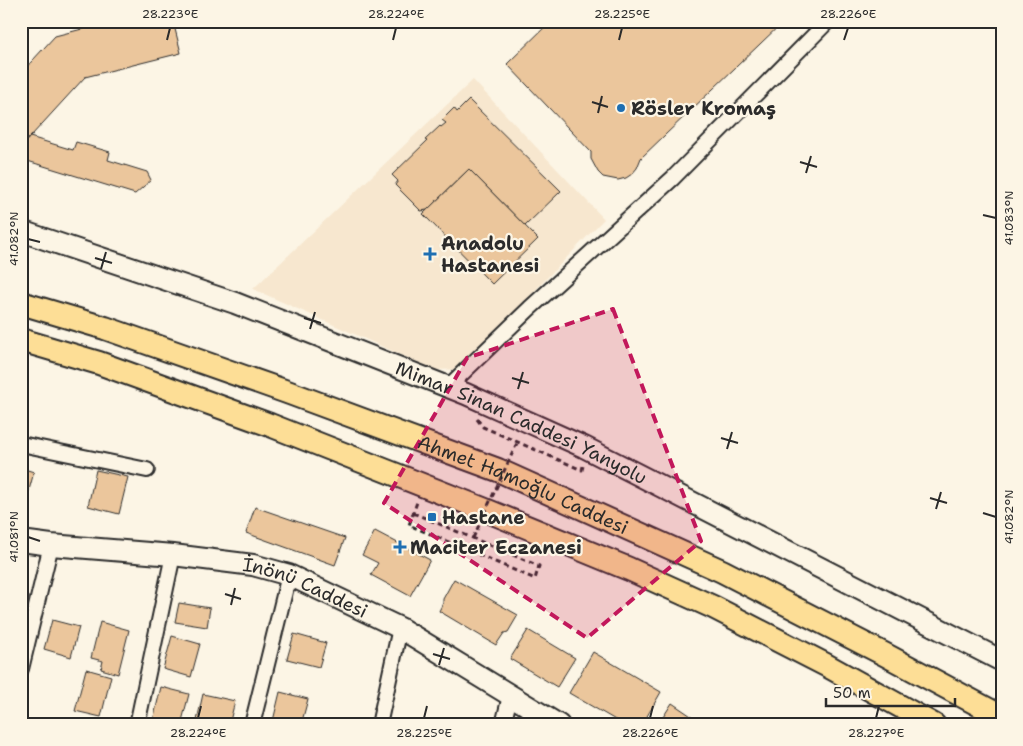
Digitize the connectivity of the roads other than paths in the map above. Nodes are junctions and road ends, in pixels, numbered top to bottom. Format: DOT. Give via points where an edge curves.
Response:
graph roads {
  1 [pos="828,21"];
  2 [pos="21,231"];
  3 [pos="21,303"];
  4 [pos="21,340"];
  5 [pos="448,387"];
  6 [pos="21,444"];
  7 [pos="147,470"];
  8 [pos="21,541"];
  9 [pos="51,545"];
  10 [pos="173,555"];
  11 [pos="289,574"];
  12 [pos="400,628"];
  13 [pos="1002,661"];
  14 [pos="21,669"];
  15 [pos="510,696"];
  16 [pos="1002,717"];
  17 [pos="138,725"];
  18 [pos="252,725"];
  19 [pos="379,725"];
  20 [pos="502,725"];
  21 [pos="559,725"];
  22 [pos="934,725"];
  1 -- 5 [label="street" via="673,178"];
  2 -- 5 [label="main road, Mimar Sinan Caddesi Yanyolu" via="235,302"];
  3 -- 16 [label="highway, Ahmet Hamoğlu Caddesi" via="105,328 498,470 722,571"];
  4 -- 22 [label="highway, Ahmet Hamoğlu Caddesi" via="108,366 270,425 629,569 713,607"];
  5 -- 13 [label="main road, Mimar Sinan Caddesi Yanyolu" via="584,447"];
  6 -- 7 [label="street"];
  8 -- 9 [label="main road, İnönü Caddesi"];
  9 -- 10 [label="main road, İnönü Caddesi"];
  9 -- 14 [label="street"];
  10 -- 11 [label="main road, İnönü Caddesi" via="253,565"];
  10 -- 17 [label="street"];
  11 -- 12 [label="main road, İnönü Caddesi"];
  11 -- 18 [label="street"];
  12 -- 15 [label="main road, İnönü Caddesi"];
  12 -- 19 [label="street"];
  15 -- 20 [label="street"];
  15 -- 21 [label="main road, İnönü Caddesi"];
}
